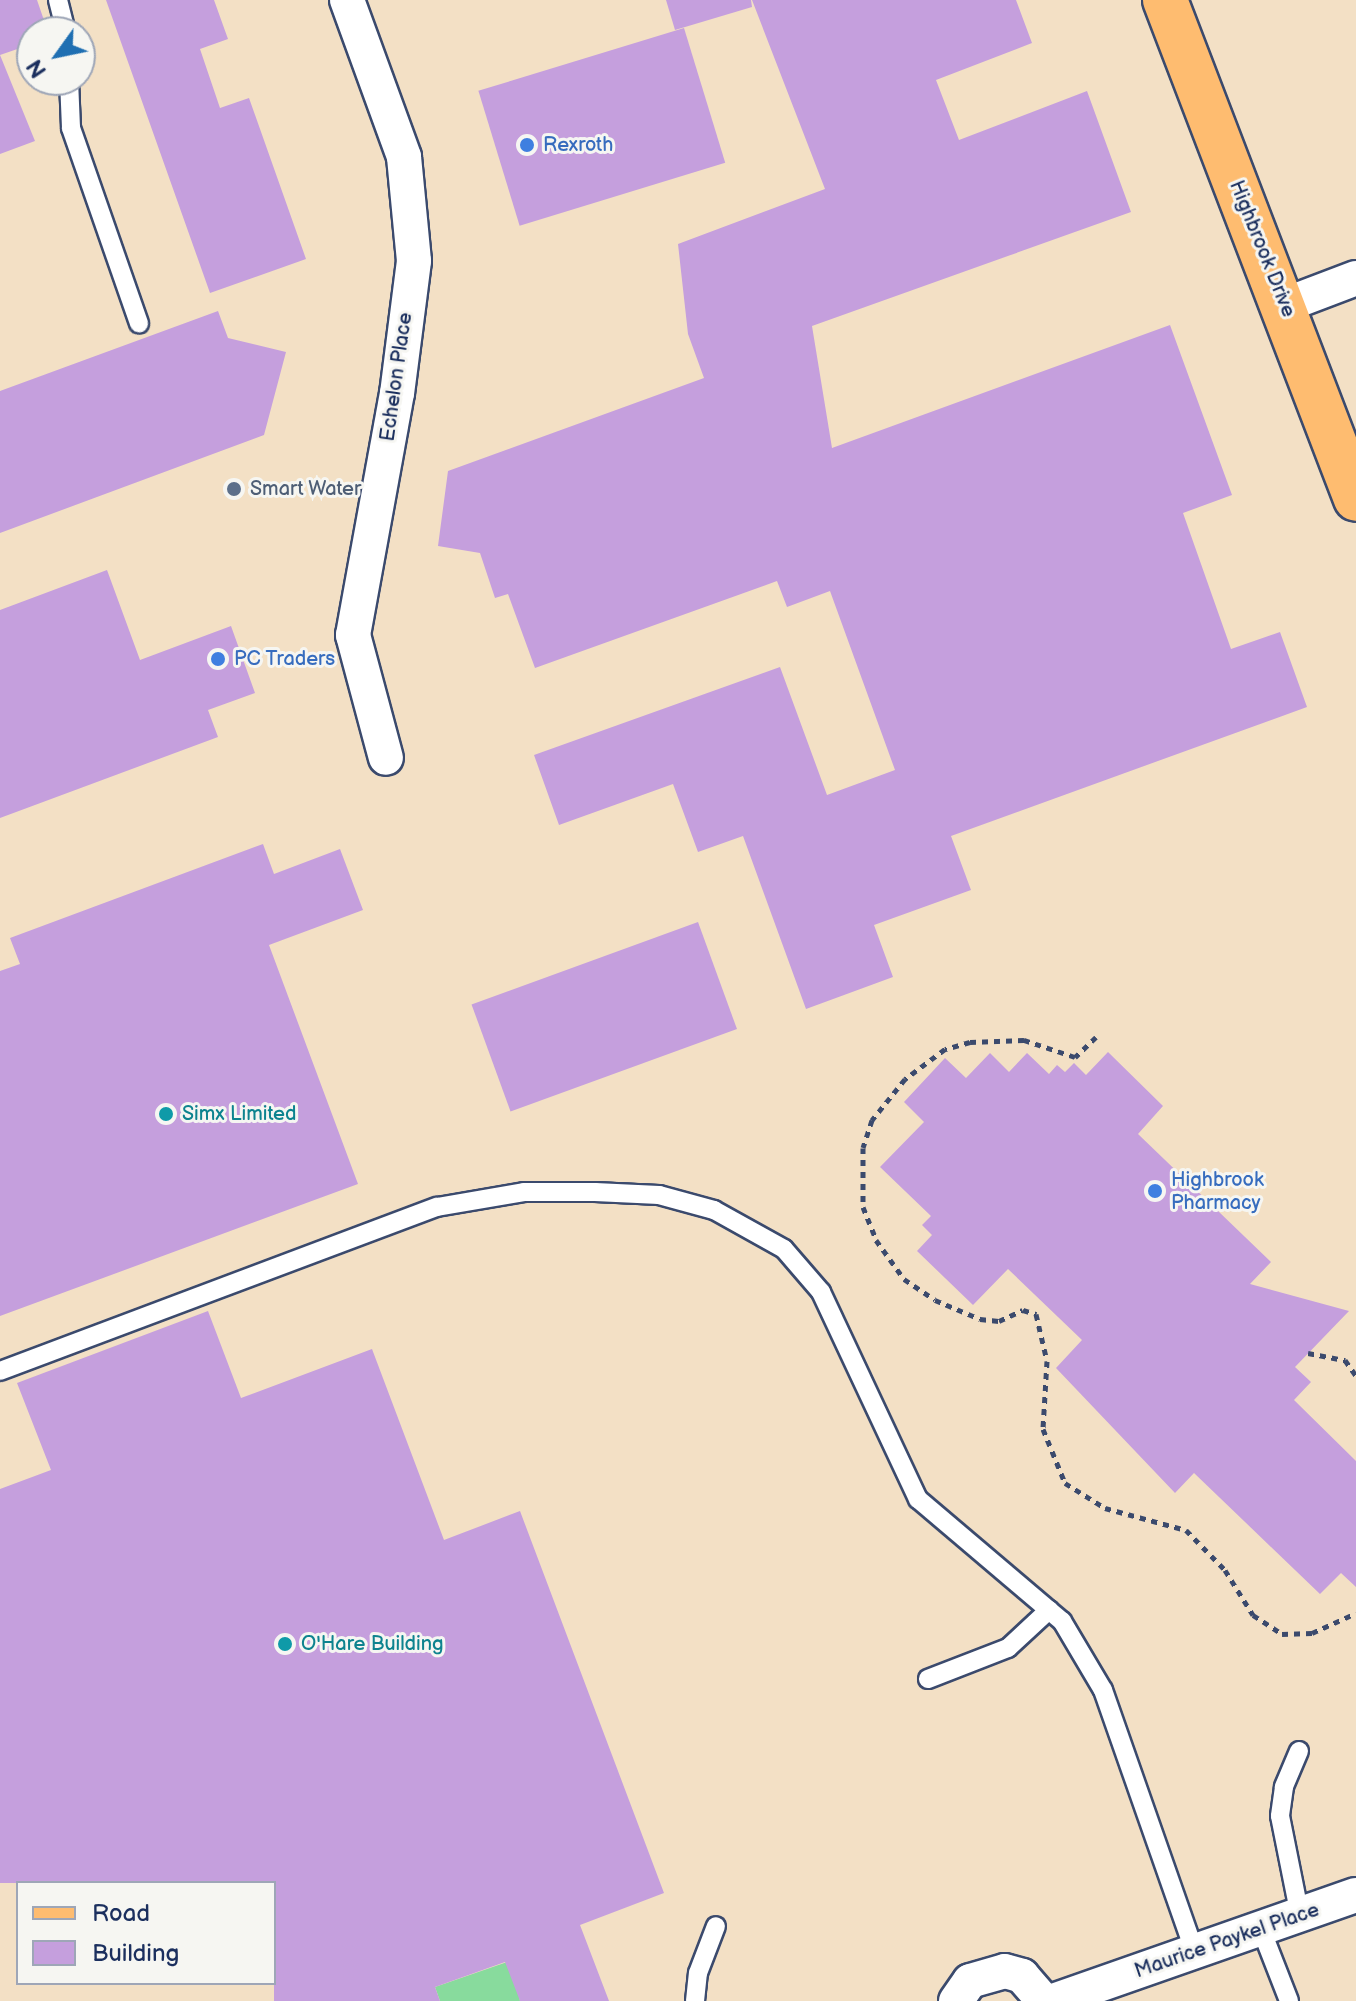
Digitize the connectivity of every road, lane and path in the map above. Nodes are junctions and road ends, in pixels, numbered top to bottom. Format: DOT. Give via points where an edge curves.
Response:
graph roads {
  1 [pos="347,0"];
  2 [pos="1165,0"];
  3 [pos="70,96"];
  4 [pos="1356,278"];
  5 [pos="1285,305"];
  6 [pos="139,323"];
  7 [pos="1356,499"];
  8 [pos="386,758"];
  9 [pos="1096,1037"];
  10 [pos="1308,1353"];
  11 [pos="0,1371"];
  12 [pos="1356,1376"];
  13 [pos="1049,1610"];
  14 [pos="1356,1613"];
  15 [pos="928,1679"];
  16 [pos="1299,1751"];
  17 [pos="1356,1895"];
  18 [pos="1300,1916"];
  19 [pos="716,1926"];
  20 [pos="1261,1929"];
  21 [pos="1195,1952"];
  22 [pos="695,2001"];
  23 [pos="956,2001"];
  24 [pos="1044,2001"];
  25 [pos="1053,2001"];
  26 [pos="1289,2001"];
  1 -- 8 [label="street, Echelon Place" via="404,157 414,261 353,635"];
  2 -- 5 [label="main road, Highbrook Drive"];
  3 -- 6 [label="lane" via="71,128"];
  4 -- 5 [label="street"];
  5 -- 7 [label="main road, Highbrook Drive"];
  9 -- 14 [label="path" via="1075,1057 1024,1040 970,1042 945,1049 905,1079 872,1120 863,1148 863,1207 876,1240 904,1279 935,1300 980,1319 999,1321 1023,1310 1036,1314 1046,1341 1043,1429 1065,1483 1105,1508 1186,1530 1225,1570 1253,1615 1282,1634 1312,1633"];
  10 -- 12 [label="path" via="1345,1360"];
  11 -- 13 [label="lane" via="437,1207 524,1192 659,1195 714,1210 784,1249 821,1292 918,1499"];
  13 -- 15 [label="lane" via="1008,1648"];
  13 -- 21 [label="lane" via="1062,1621 1103,1690"];
  16 -- 18 [label="lane" via="1284,1787 1280,1816"];
  17 -- 18 [label="street, Maurice Paykel Place"];
  18 -- 20 [label="street, Maurice Paykel Place"];
  19 -- 22 [label="lane" via="698,1973"];
  20 -- 21 [label="street, Maurice Paykel Place"];
  20 -- 26 [label="lane"];
  21 -- 25 [label="street, Maurice Paykel Place"];
  23 -- 24 [label="street" via="970,1981 1005,1971 1022,1976"];
}
